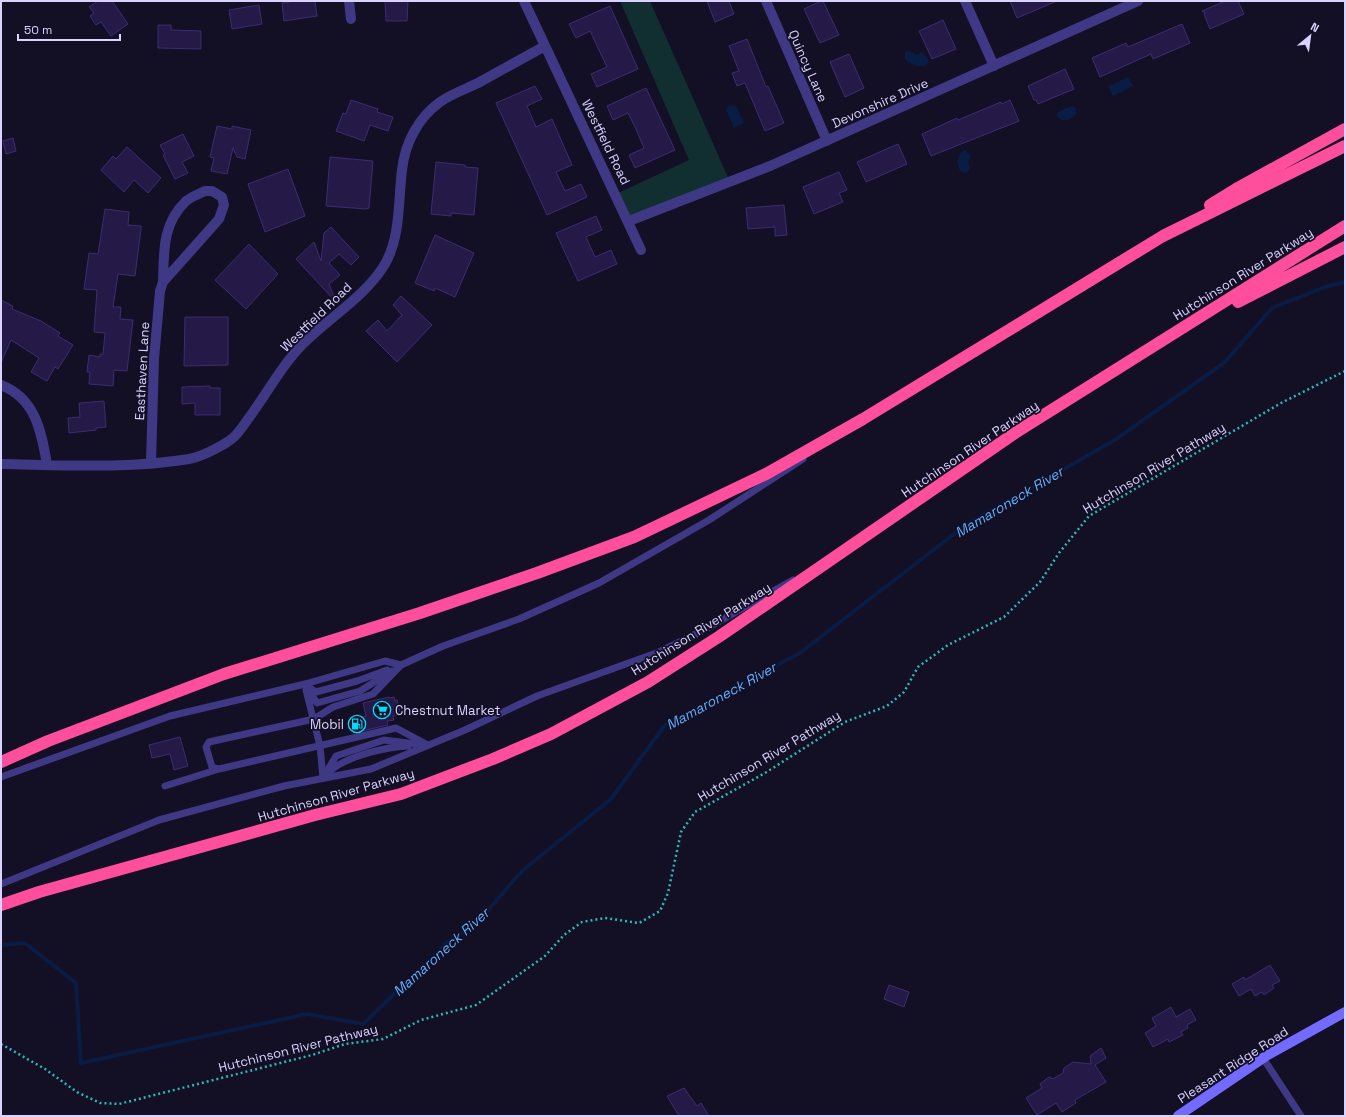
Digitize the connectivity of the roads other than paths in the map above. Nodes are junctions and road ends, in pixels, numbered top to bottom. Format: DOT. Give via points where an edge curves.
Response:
graph roads {
  1 [pos="349,1"];
  2 [pos="524,1"];
  3 [pos="766,1"];
  4 [pos="965,1"];
  5 [pos="1138,1"];
  6 [pos="351,19"];
  7 [pos="545,46"];
  8 [pos="994,66"];
  9 [pos="1345,129"];
  10 [pos="826,141"];
  11 [pos="1345,146"];
  12 [pos="629,221"];
  13 [pos="1345,226"];
  14 [pos="1163,236"];
  15 [pos="1345,247"];
  16 [pos="641,250"];
  17 [pos="163,282"];
  18 [pos="1195,322"];
  19 [pos="1,385"];
  20 [pos="863,419"];
  21 [pos="151,462"];
  22 [pos="1,464"];
  23 [pos="47,464"];
  24 [pos="837,556"];
  25 [pos="402,665"];
  26 [pos="305,684"];
  27 [pos="314,719"];
  28 [pos="428,745"];
  29 [pos="320,746"];
  30 [pos="1,762"];
  31 [pos="219,769"];
  32 [pos="1,777"];
  33 [pos="323,778"];
  34 [pos="165,786"];
  35 [pos="1,884"];
  36 [pos="1,905"];
  37 [pos="1345,1012"];
  38 [pos="1263,1058"];
  39 [pos="1178,1116"];
  40 [pos="1301,1116"];
  1 -- 6 [label="street"];
  2 -- 7 [label="street, Westfield Road"];
  3 -- 10 [label="street, Quincy Lane"];
  4 -- 8 [label="street"];
  5 -- 8 [label="street, Devonshire Drive"];
  7 -- 12 [label="street, Westfield Road"];
  7 -- 21 [label="street, Westfield Road" via="441,102 420,123 406,148 400,208 385,264 341,312 305,341 234,437 191,458"];
  8 -- 10 [label="street, Devonshire Drive"];
  9 -- 14 [label="highway" via="1236,188"];
  10 -- 12 [label="street, Devonshire Drive" via="770,166"];
  11 -- 14 [label="highway"];
  12 -- 16 [label="street, Westfield Road"];
  13 -- 18 [label="highway, Hutchinson River Parkway"];
  14 -- 20 [label="highway"];
  15 -- 18 [label="highway"];
  17 -- 17 [label="street, Easthaven Lane" via="219,219 224,205 222,198 212,191 205,191 187,201 168,227 164,242"];
  17 -- 21 [label="street, Easthaven Lane" via="154,359"];
  18 -- 24 [label="highway, Hutchinson River Parkway" via="1015,433"];
  19 -- 23 [label="street" via="11,389 30,406 42,432"];
  20 -- 25 [label="lane" via="715,516 599,583 519,619 443,646"];
  20 -- 30 [label="highway" via="766,474 634,537 420,613 224,674 48,741"];
  21 -- 23 [label="street, Westfield Road" via="116,465"];
  22 -- 23 [label="street, Westfield Road"];
  24 -- 28 [label="lane" via="702,631 658,652 537,696"];
  24 -- 36 [label="highway, Hutchinson River Parkway" via="648,682 551,734 493,759 401,794 315,815 39,892"];
  25 -- 26 [label="lane" via="385,661"];
  25 -- 26 [label="lane" via="316,692"];
  25 -- 26 [label="lane" via="360,691 317,702"];
  25 -- 27 [label="lane" via="373,694 333,707"];
  26 -- 27 [label="lane"];
  26 -- 32 [label="lane" via="170,716"];
  27 -- 29 [label="lane"];
  27 -- 31 [label="lane" via="209,742 206,748 212,767"];
  28 -- 29 [label="lane" via="396,728"];
  28 -- 33 [label="lane" via="371,769"];
  28 -- 33 [label="lane" via="384,740 336,756"];
  29 -- 31 [label="lane"];
  29 -- 33 [label="lane"];
  31 -- 34 [label="lane"];
  33 -- 35 [label="lane" via="159,820"];
  37 -- 38 [label="street, Pleasant Ridge Road"];
  38 -- 39 [label="street, Pleasant Ridge Road"];
  38 -- 40 [label="lane"];
}
